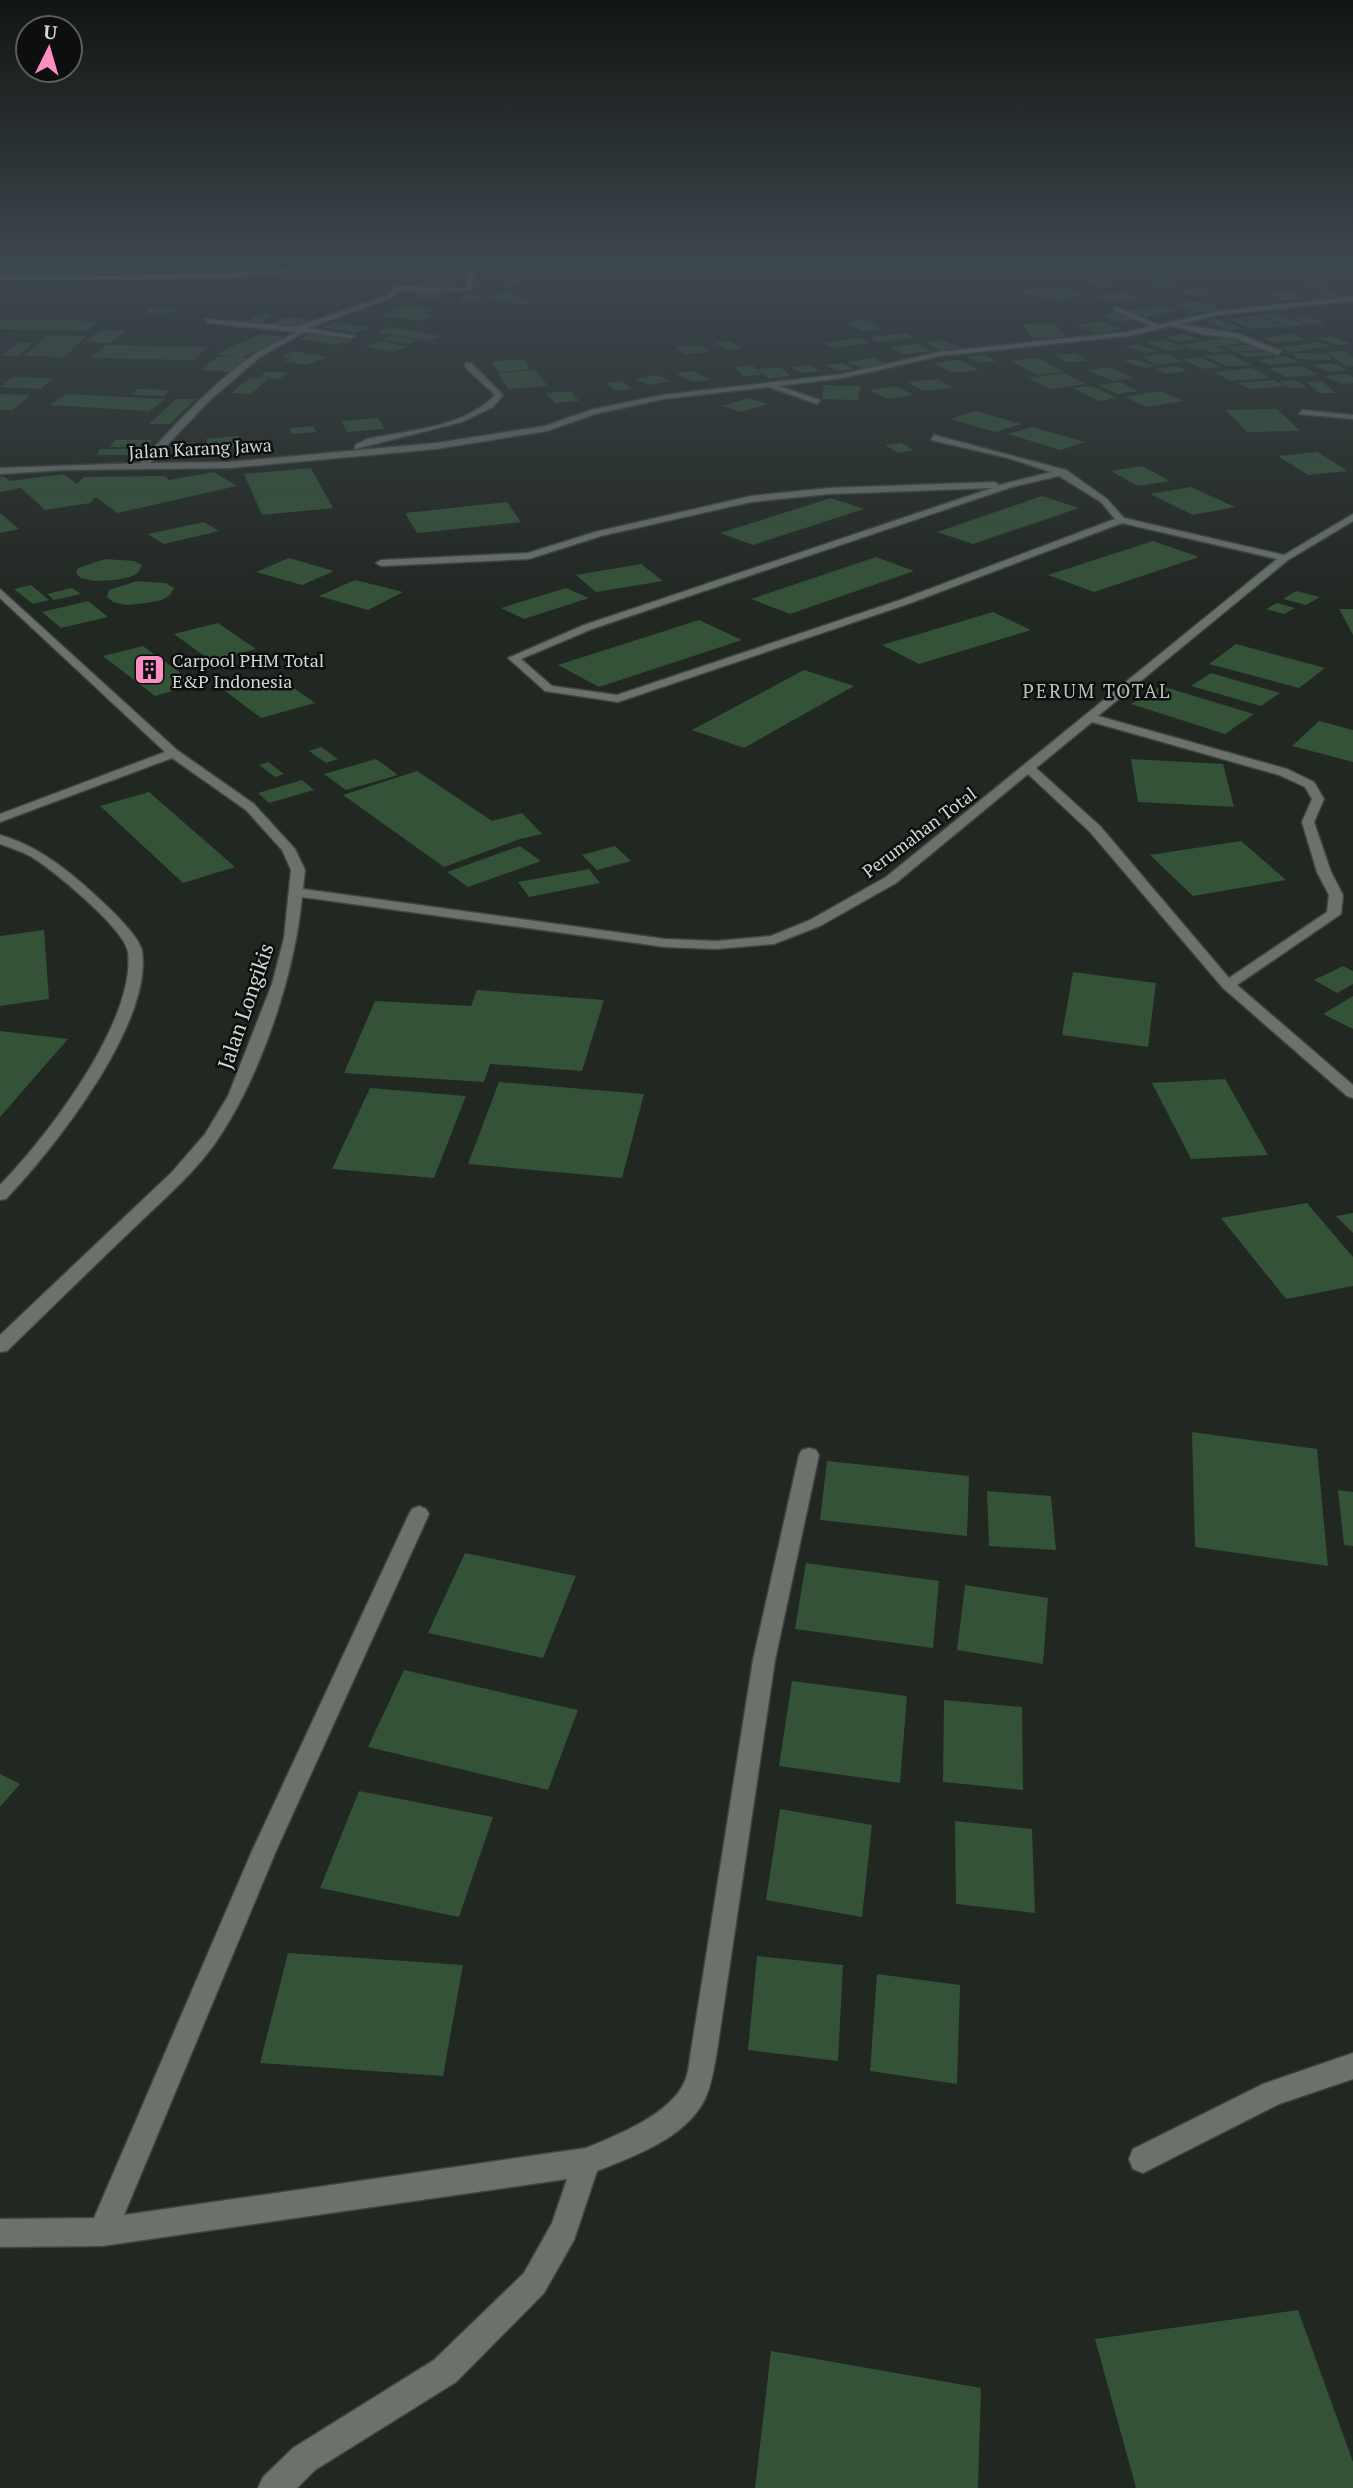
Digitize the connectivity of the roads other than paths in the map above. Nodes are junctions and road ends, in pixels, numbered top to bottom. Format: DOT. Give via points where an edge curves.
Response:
graph roads {
  1 [pos="231,375"];
  2 [pos="478,375"];
  3 [pos="848,375"];
  4 [pos="769,386"];
  5 [pos="817,402"];
  6 [pos="1302,412"];
  7 [pos="1353,417"];
  8 [pos="934,438"];
  9 [pos="350,454"];
  10 [pos="0,461"];
  11 [pos="141,468"];
  12 [pos="5,471"];
  13 [pos="1063,472"];
  14 [pos="1009,485"];
  15 [pos="1353,517"];
  16 [pos="1121,520"];
  17 [pos="1285,558"];
  18 [pos="381,563"];
  19 [pos="0,592"];
  20 [pos="1088,717"];
  21 [pos="173,753"];
  22 [pos="1028,767"];
  23 [pos="0,818"];
  24 [pos="0,839"];
  25 [pos="297,892"];
  26 [pos="1228,985"];
  27 [pos="1353,1093"];
  28 [pos="0,1195"];
  29 [pos="0,1346"];
  30 [pos="809,1455"];
  31 [pos="419,1514"];
  32 [pos="1353,2066"];
  33 [pos="1143,2160"];
  34 [pos="586,2162"];
  35 [pos="102,2232"];
  36 [pos="0,2233"];
  37 [pos="274,2488"];
  1 -- 11 [label="street"];
  2 -- 9 [label="street" via="499,395 494,404 471,417 370,441"];
  3 -- 4 [label="street, Jalan Karang Jawa"];
  4 -- 5 [label="street"];
  4 -- 9 [label="street, Jalan Karang Jawa" via="618,405 525,433"];
  6 -- 7 [label="street"];
  8 -- 13 [label="street"];
  9 -- 11 [label="street, Jalan Karang Jawa"];
  10 -- 12 [label="street"];
  11 -- 12 [label="street, Jalan Karang Jawa"];
  13 -- 14 [label="street"];
  13 -- 16 [label="street" via="1107,501"];
  14 -- 16 [label="street" via="588,627 513,658 550,689 618,699 904,602"];
  14 -- 18 [label="street" via="842,490 751,499 598,534 529,556"];
  15 -- 17 [label="street, Perumahan Total"];
  16 -- 17 [label="street"];
  17 -- 20 [label="street, Perumahan Total"];
  19 -- 21 [label="street, Jalan Longikis"];
  20 -- 22 [label="street, Perumahan Total"];
  20 -- 26 [label="street" via="1283,772 1310,785 1318,799 1308,822 1336,895 1334,914"];
  21 -- 23 [label="street"];
  21 -- 25 [label="street, Jalan Longikis" via="250,807 288,849 298,870"];
  22 -- 25 [label="street, Perumahan Total" via="891,880 815,923 774,940 665,943"];
  22 -- 26 [label="street" via="1095,829"];
  24 -- 28 [label="street" via="34,853 75,883 112,918 135,949 133,992 102,1062 32,1162"];
  25 -- 29 [label="street, Jalan Longikis" via="279,984 236,1096 212,1136 178,1176"];
  26 -- 27 [label="street"];
  30 -- 34 [label="street" via="764,1660 694,2093 639,2139"];
  31 -- 35 [label="street" via="264,1852"];
  32 -- 33 [label="street" via="1273,2093"];
  34 -- 35 [label="street"];
  34 -- 37 [label="street" via="564,2230 534,2283 445,2371 304,2459"];
  35 -- 36 [label="street"];
}
